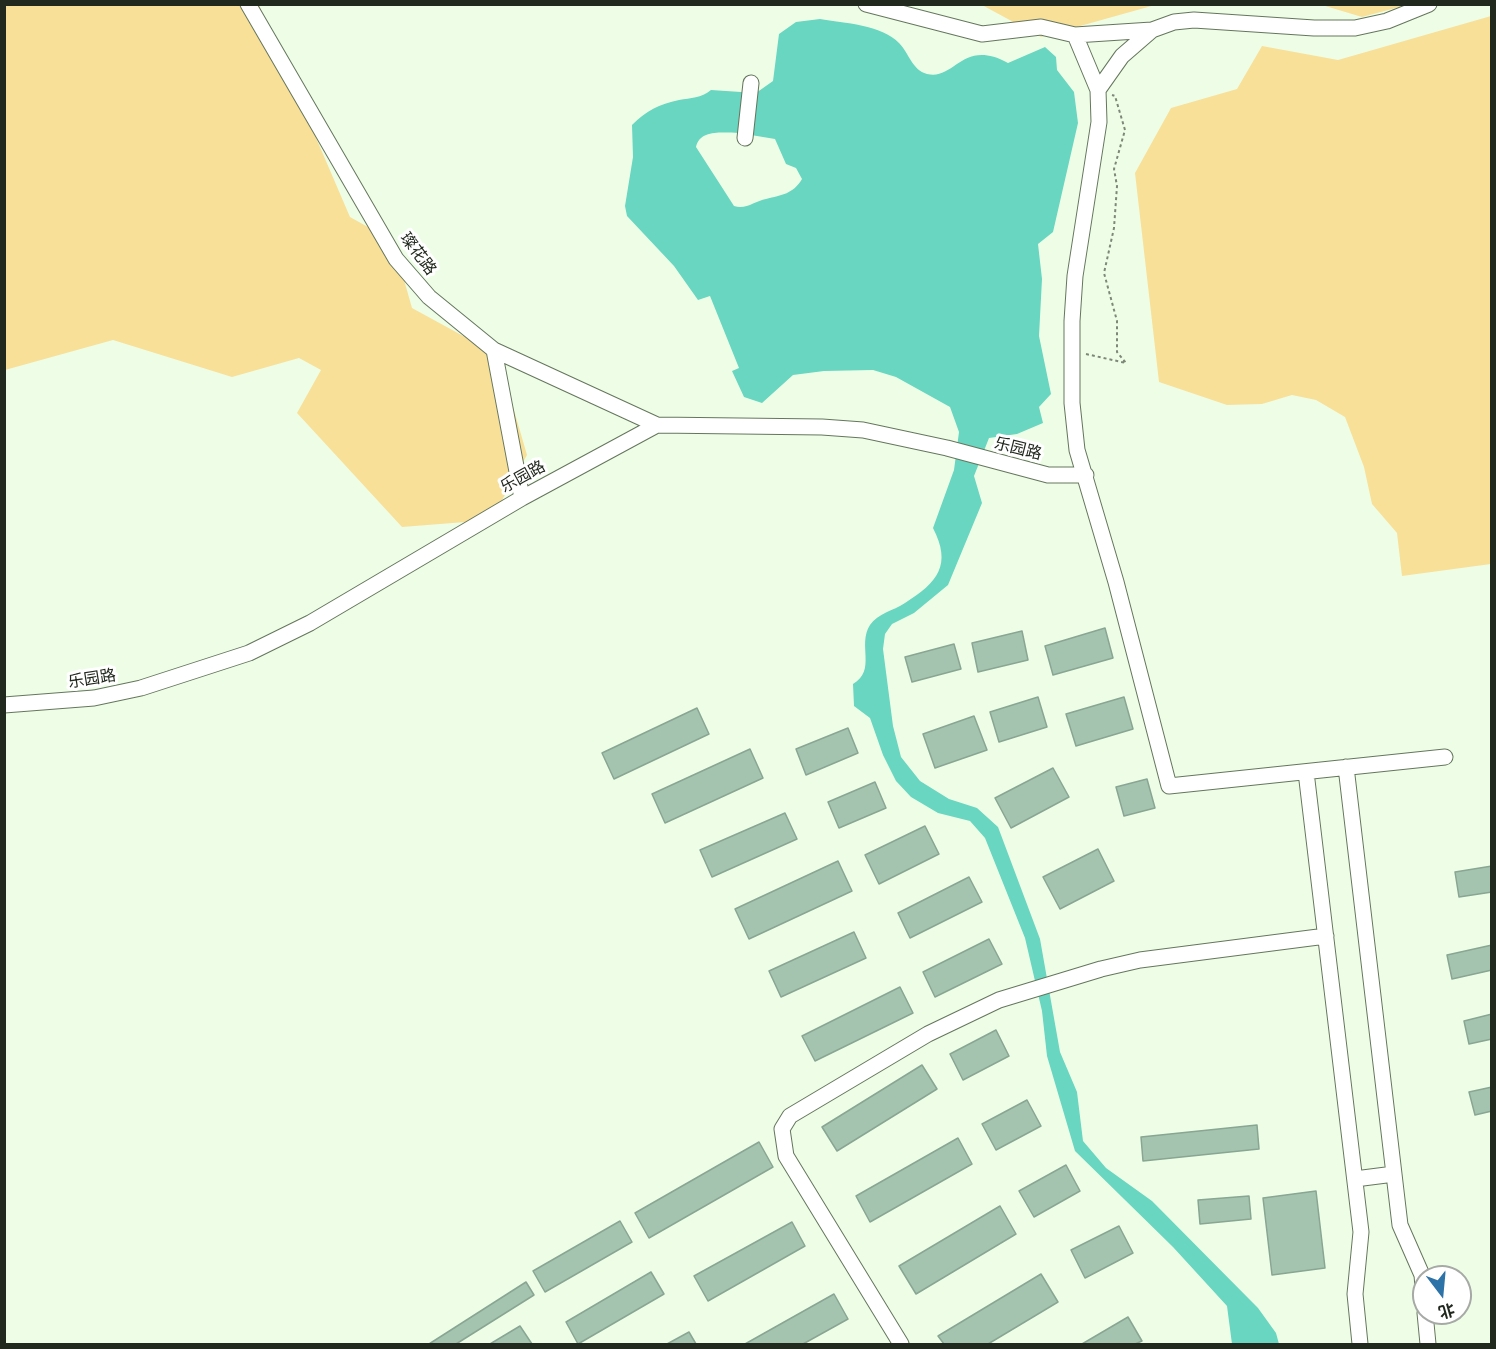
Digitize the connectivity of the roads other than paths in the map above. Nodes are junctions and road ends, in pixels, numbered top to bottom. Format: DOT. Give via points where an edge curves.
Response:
graph roads {
  1 [pos="248,4"];
  2 [pos="866,4"];
  3 [pos="1429,4"];
  4 [pos="1152,30"];
  5 [pos="1075,35"];
  6 [pos="751,83"];
  7 [pos="1098,90"];
  8 [pos="745,138"];
  9 [pos="494,350"];
  10 [pos="657,425"];
  11 [pos="1086,475"];
  12 [pos="522,498"];
  13 [pos="4,705"];
  14 [pos="1445,757"];
  15 [pos="1347,767"];
  16 [pos="1306,772"];
  17 [pos="1326,936"];
  18 [pos="1394,1174"];
  19 [pos="1355,1179"];
  20 [pos="1418,1265"];
  21 [pos="1426,1325"];
  22 [pos="901,1344"];
  23 [pos="1360,1344"];
  24 [pos="1428,1344"];
  1 -- 9 [label="street, 璨花路" via="396,259 429,297"];
  2 -- 5 [label="street" via="982,34 1041,27"];
  3 -- 4 [label="street" via="1387,21 1355,28 1194,20"];
  4 -- 5 [label="street"];
  4 -- 7 [label="street" via="1122,56"];
  5 -- 7 [label="street"];
  6 -- 8 [label="street"];
  7 -- 11 [label="street" via="1097,144 1075,276 1072,351 1077,450"];
  9 -- 10 [label="street, 璨花路"];
  9 -- 12 [label="street"];
  10 -- 11 [label="street, 乐园路" via="863,430 1048,475"];
  10 -- 12 [label="street, 乐园路"];
  11 -- 16 [label="street" via="1169,786"];
  12 -- 13 [label="street, 乐园路" via="310,623 249,653 141,688 94,698"];
  14 -- 15 [label="street"];
  15 -- 16 [label="street"];
  15 -- 18 [label="street"];
  16 -- 17 [label="street"];
  17 -- 19 [label="street"];
  17 -- 22 [label="street" via="1151,958 1035,988 999,1000 928,1034 797,1109 782,1129 786,1156"];
  18 -- 19 [label="street"];
  18 -- 20 [label="street" via="1400,1226"];
  19 -- 23 [label="street" via="1361,1233 1355,1294"];
  21 -- 24 [label="street"];
}
